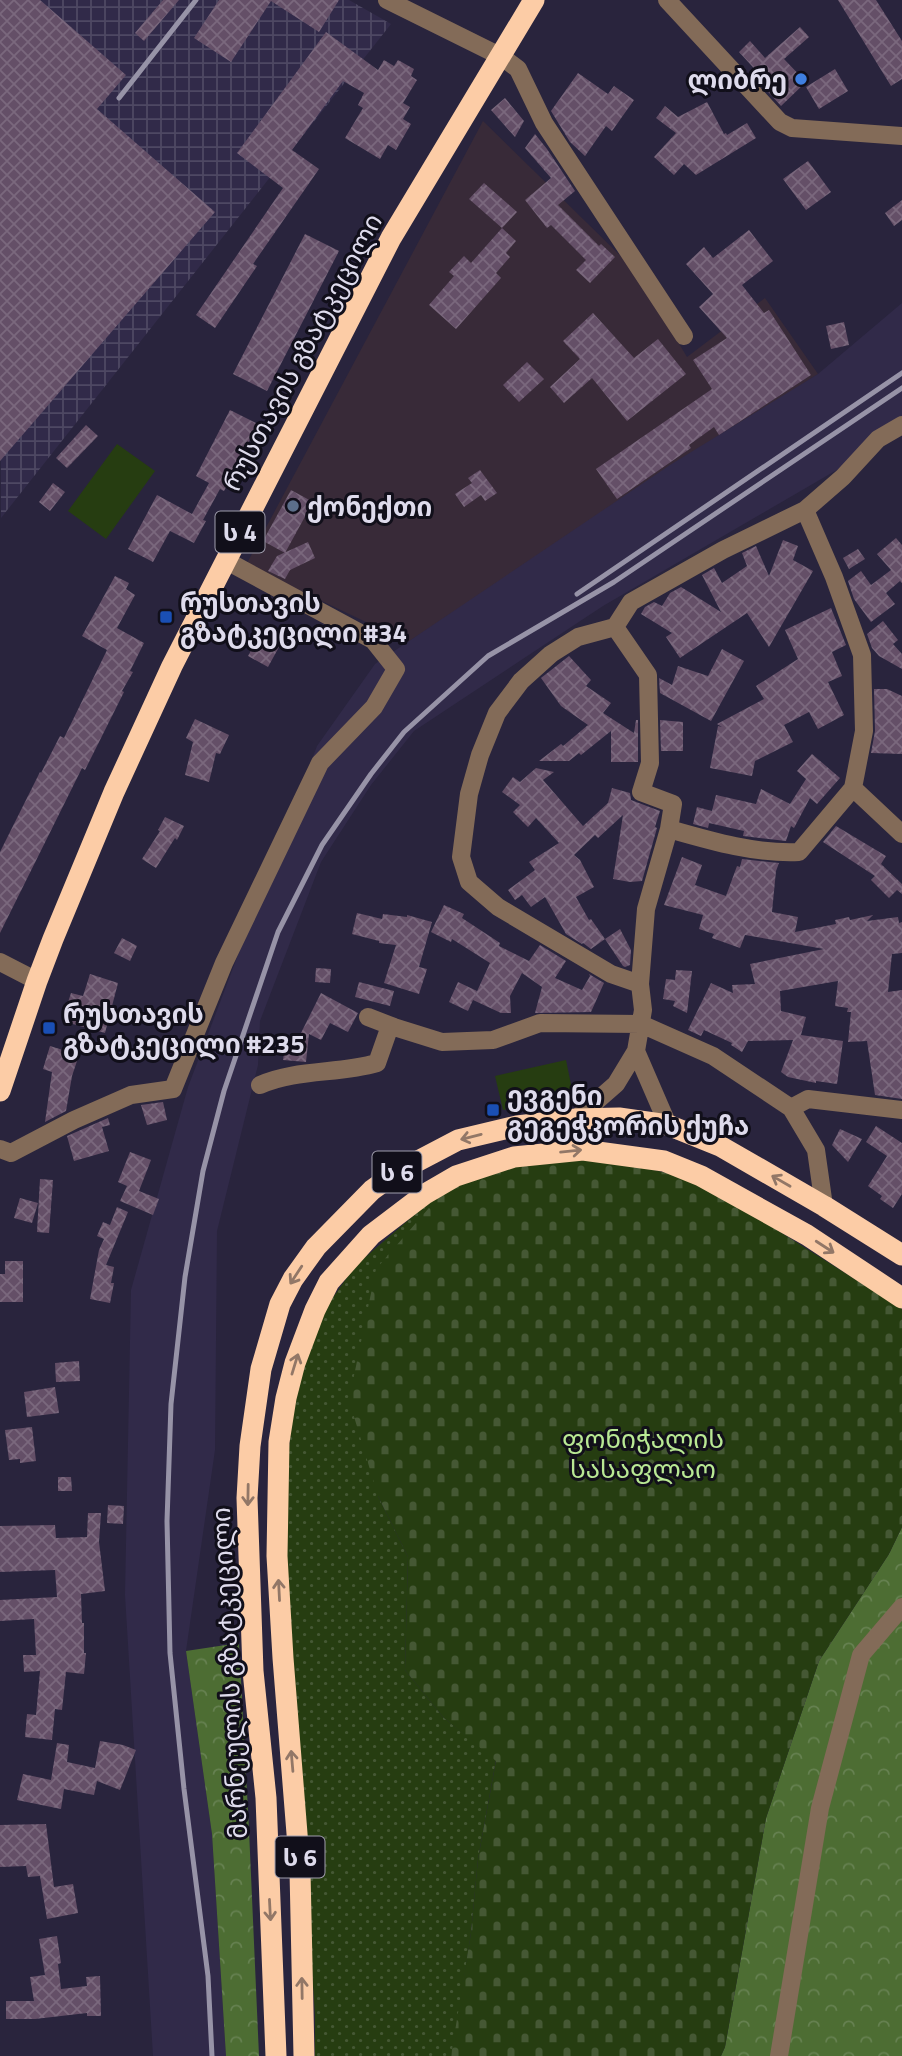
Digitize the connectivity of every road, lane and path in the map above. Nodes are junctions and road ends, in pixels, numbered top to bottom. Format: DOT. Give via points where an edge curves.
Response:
graph roads {
  1 [pos="387,0"];
  2 [pos="534,0"];
  3 [pos="667,0"];
  4 [pos="502,57"];
  5 [pos="902,136"];
  6 [pos="684,336"];
  7 [pos="902,425"];
  8 [pos="805,510"];
  9 [pos="225,560"];
  10 [pos="615,627"];
  11 [pos="853,788"];
  12 [pos="669,829"];
  13 [pos="902,834"];
  14 [pos="0,962"];
  15 [pos="37,981"];
  16 [pos="640,984"];
  17 [pos="368,1017"];
  18 [pos="641,1024"];
  19 [pos="390,1026"];
  20 [pos="636,1051"];
  21 [pos="260,1085"];
  22 [pos="0,1091"];
  23 [pos="791,1108"];
  24 [pos="902,1110"];
  25 [pos="576,1118"];
  26 [pos="668,1125"];
  27 [pos="0,1149"];
  28 [pos="824,1206"];
  29 [pos="902,1255"];
  30 [pos="902,1298"];
  31 [pos="902,1606"];
  32 [pos="298,1832"];
  33 [pos="267,1834"];
  34 [pos="300,1871"];
  35 [pos="268,1875"];
  36 [pos="276,2056"];
  37 [pos="303,2056"];
  38 [pos="779,2056"];
  1 -- 4 [label="street"];
  2 -- 4 [label="highway, რუსთავის გზატკეცილი / ს 4"];
  3 -- 5 [label="street" via="780,122 792,128"];
  4 -- 6 [label="street" via="518,69 544,123"];
  4 -- 9 [label="highway, რუსთავის გზატკეცილი / ს 4" via="391,238"];
  7 -- 8 [label="street" via="877,439"];
  8 -- 10 [label="street" via="631,602"];
  8 -- 11 [label="street" via="862,655 864,731"];
  9 -- 15 [label="highway, რუსთავის გზატკეცილი / ს 4" via="114,792"];
  9 -- 27 [label="street" via="373,640 396,669 374,707 320,763 224,963 173,1089 131,1095 11,1153"];
  10 -- 12 [label="street" via="648,675 650,763 641,792 673,804"];
  10 -- 16 [label="street" via="578,637 551,654 521,681 497,713 469,793 461,857 469,882 498,907 611,974"];
  11 -- 12 [label="street" via="799,852 712,842"];
  11 -- 13 [label="street"];
  12 -- 16 [label="street" via="646,909"];
  14 -- 15 [label="street"];
  15 -- 22 [label="highway, რუსთავის გზატკეცილი / ს 4"];
  16 -- 18 [label="street"];
  17 -- 19 [label="street"];
  18 -- 19 [label="street" via="540,1024 493,1040 442,1042"];
  18 -- 20 [label="street"];
  18 -- 23 [label="street" via="713,1056"];
  19 -- 21 [label="street" via="377,1063 276,1078"];
  20 -- 25 [label="street" via="616,1084"];
  20 -- 26 [label="street"];
  23 -- 24 [label="street" via="808,1099"];
  23 -- 28 [label="street" via="816,1150"];
  25 -- 26 [label="highway, მარნეულის გზატკეცილი / ს 6"];
  25 -- 33 [label="highway, მარნეულის გზატკეცილი / ს 6, one-way" via="458,1140 397,1172 372,1190 316,1247 280,1304 261,1369 247,1498 253,1671"];
  28 -- 26 [label="highway, მარნეულის გზატკეცილი / ს 6, one-way" via="720,1146"];
  28 -- 29 [label="highway, მარნეულის გზატკეცილი / ს 6"];
  32 -- 30 [label="highway, მარნეულის გზატკეცილი / ს 6, one-way" via="277,1556 279,1442 295,1363 314,1310 329,1282 371,1235 457,1176 514,1157 583,1150 664,1161 701,1176 807,1235"];
  31 -- 38 [label="street" via="861,1655 820,1808"];
  32 -- 33 [label="highway"];
  32 -- 34 [label="highway, მარნეულის გზატკეცილი / ს 6"];
  33 -- 35 [label="highway, მარნეულის გზატკეცილი / ს 6"];
  34 -- 35 [label="highway"];
  37 -- 34 [label="highway, მარნეულის გზატკეცილი / ს 6, one-way"];
  35 -- 36 [label="highway, მარნეულის გზატკეცილი / ს 6, one-way"];
}
